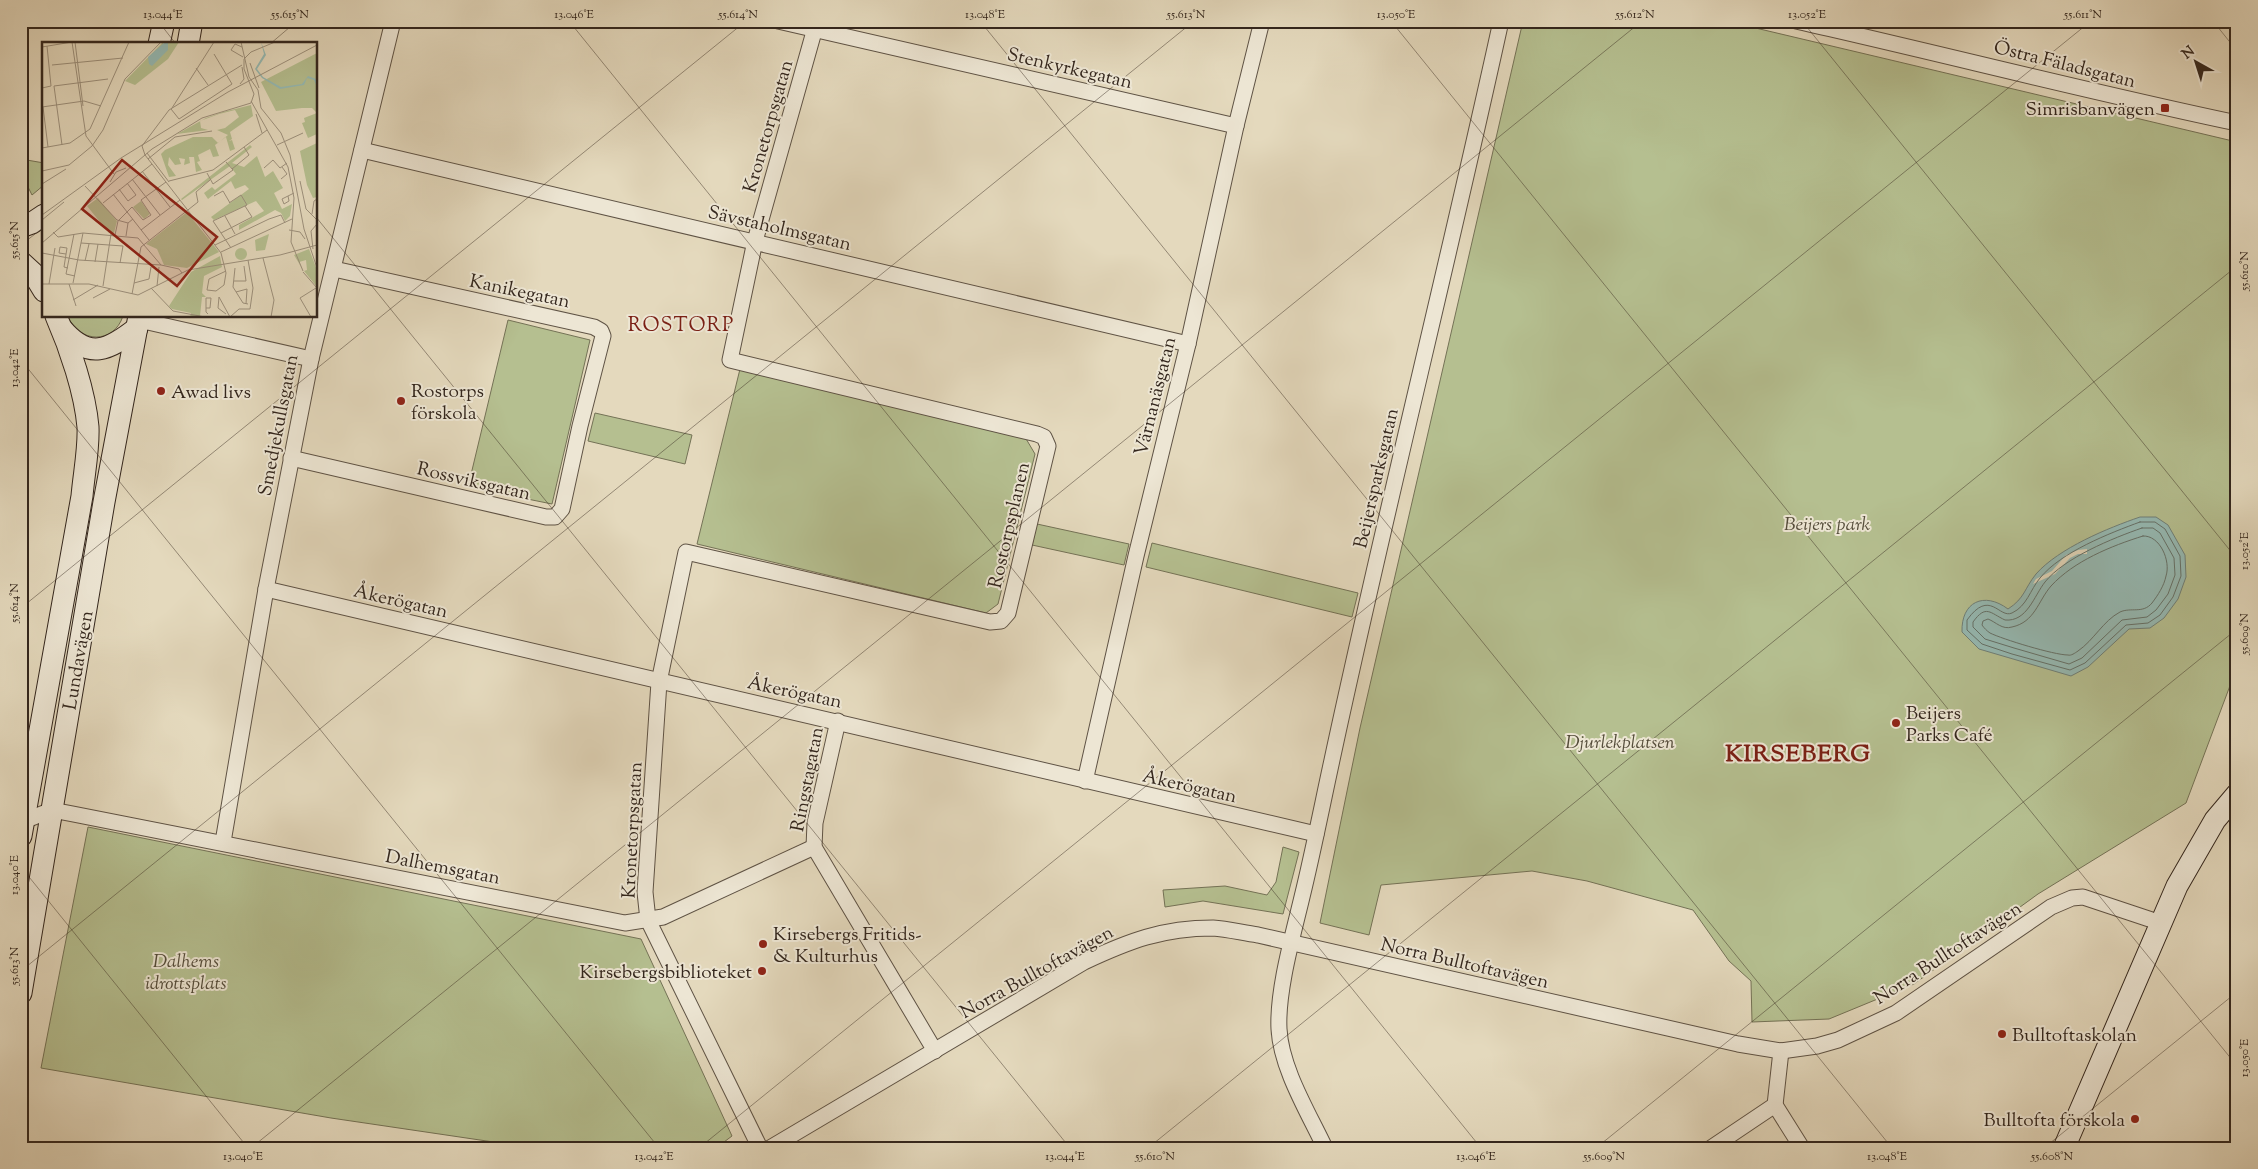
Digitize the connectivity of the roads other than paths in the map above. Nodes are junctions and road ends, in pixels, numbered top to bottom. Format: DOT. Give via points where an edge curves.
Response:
graph roads {
  1 [pos="164,21"];
  2 [pos="192,21"];
  3 [pos="393,21"];
  4 [pos="778,21"];
  5 [pos="1262,21"];
  6 [pos="1501,21"];
  7 [pos="1796,21"];
  8 [pos="816,26"];
  9 [pos="1867,28"];
  10 [pos="159,42"];
  11 [pos="188,42"];
  12 [pos="2237,123"];
  13 [pos="1236,126"];
  14 [pos="362,150"];
  15 [pos="42,216"];
  16 [pos="21,226"];
  17 [pos="755,241"];
  18 [pos="21,262"];
  19 [pos="334,269"];
  20 [pos="42,288"];
  21 [pos="58,322"];
  22 [pos="138,322"];
  23 [pos="1188,344"];
  24 [pos="311,359"];
  25 [pos="730,360"];
  26 [pos="580,426"];
  27 [pos="291,458"];
  28 [pos="686,552"];
  29 [pos="266,589"];
  30 [pos="659,682"];
  31 [pos="838,721"];
  32 [pos="1085,781"];
  33 [pos="2237,794"];
  34 [pos="52,810"];
  35 [pos="22,827"];
  36 [pos="1316,834"];
  37 [pos="223,842"];
  38 [pos="814,847"];
  39 [pos="648,920"];
  40 [pos="2161,923"];
  41 [pos="1291,944"];
  42 [pos="21,993"];
  43 [pos="935,1051"];
  44 [pos="1781,1051"];
  45 [pos="1775,1105"];
  46 [pos="760,1148"];
  47 [pos="770,1148"];
  48 [pos="1325,1148"];
  49 [pos="1712,1148"];
  50 [pos="1802,1148"];
  51 [pos="2064,1148"];
  1 -- 10 [label="main road"];
  2 -- 11 [label="main road"];
  3 -- 14 [label="street, Smedjekullsgatan"];
  4 -- 8 [label="street, Stenkyrkegatan"];
  5 -- 13 [label="street, Värnanäsgatan"];
  6 -- 36 [label="street, Beijersparksgatan"];
  7 -- 9 [label="street, Östra Fäladsgatan"];
  8 -- 13 [label="street, Stenkyrkegatan"];
  8 -- 17 [label="street, Kronetorpsgatan"];
  9 -- 12 [label="street, Östra Fäladsgatan" via="2165,108"];
  13 -- 23 [label="street, Värnanäsgatan"];
  14 -- 17 [label="street, Sävstaholmsgatan"];
  14 -- 19 [label="street, Smedjekullsgatan"];
  15 -- 16 [label="main road"];
  17 -- 23 [label="street, Sävstaholmsgatan"];
  17 -- 25 [label="street, Kronetorpsgatan"];
  18 -- 20 [label="main road"];
  19 -- 24 [label="street, Smedjekullsgatan"];
  19 -- 26 [label="street, Kanikegatan" via="601,331 603,336"];
  21 -- 22 [label="main road, Lundavägen" via="73,342 86,348 101,349 117,343"];
  21 -- 35 [label="main road, Lundavägen" via="82,397 88,427 87,453"];
  22 -- 24 [label="street"];
  22 -- 34 [label="main road, Lundavägen"];
  23 -- 32 [label="street, Värnanäsgatan"];
  24 -- 27 [label="street, Smedjekullsgatan"];
  25 -- 28 [label="street, Rostorpsplanen" via="1037,434 1044,437 1048,446 1008,613 1001,621 990,622"];
  26 -- 27 [label="street, Rossviksgatan" via="562,509 555,517"];
  27 -- 29 [label="street, Smedjekullsgatan"];
  28 -- 30 [label="street, Kronetorpsgatan"];
  29 -- 30 [label="street, Åkerögatan"];
  29 -- 37 [label="street, Smedjekullsgatan"];
  30 -- 31 [label="street, Åkerögatan"];
  30 -- 39 [label="street, Kronetorpsgatan" via="645,892"];
  31 -- 32 [label="street, Åkerögatan"];
  31 -- 38 [label="street, Ringstagatan" via="815,823"];
  32 -- 36 [label="street, Åkerögatan"];
  33 -- 40 [label="main road" via="2215,820 2195,853"];
  34 -- 35 [label="street"];
  34 -- 37 [label="street, Dalhemsgatan"];
  34 -- 42 [label="main road, Lundavägen"];
  36 -- 41 [label="street, Beijersparksgatan"];
  37 -- 39 [label="street, Dalhemsgatan" via="625,923"];
  38 -- 39 [label="street, Dalhemsgatan" via="663,917"];
  38 -- 43 [label="street, Ringstagatan"];
  39 -- 46 [label="street, Kronetorpsgatan"];
  40 -- 44 [label="street, Norra Bulltoftavägen" via="2093,898 2072,898 2051,908 1896,1013 1838,1040"];
  40 -- 51 [label="main road"];
  41 -- 43 [label="street, Norra Bulltoftavägen" via="1214,928 1163,932 1131,941 1084,962"];
  41 -- 44 [label="street, Norra Bulltoftavägen"];
  41 -- 48 [label="street, Beijersparksgatan" via="1280,1003 1280,1041 1286,1063"];
  43 -- 47 [label="street, Norra Bulltoftavägen"];
  44 -- 45 [label="street"];
  45 -- 49 [label="street"];
  45 -- 50 [label="street"];
}
